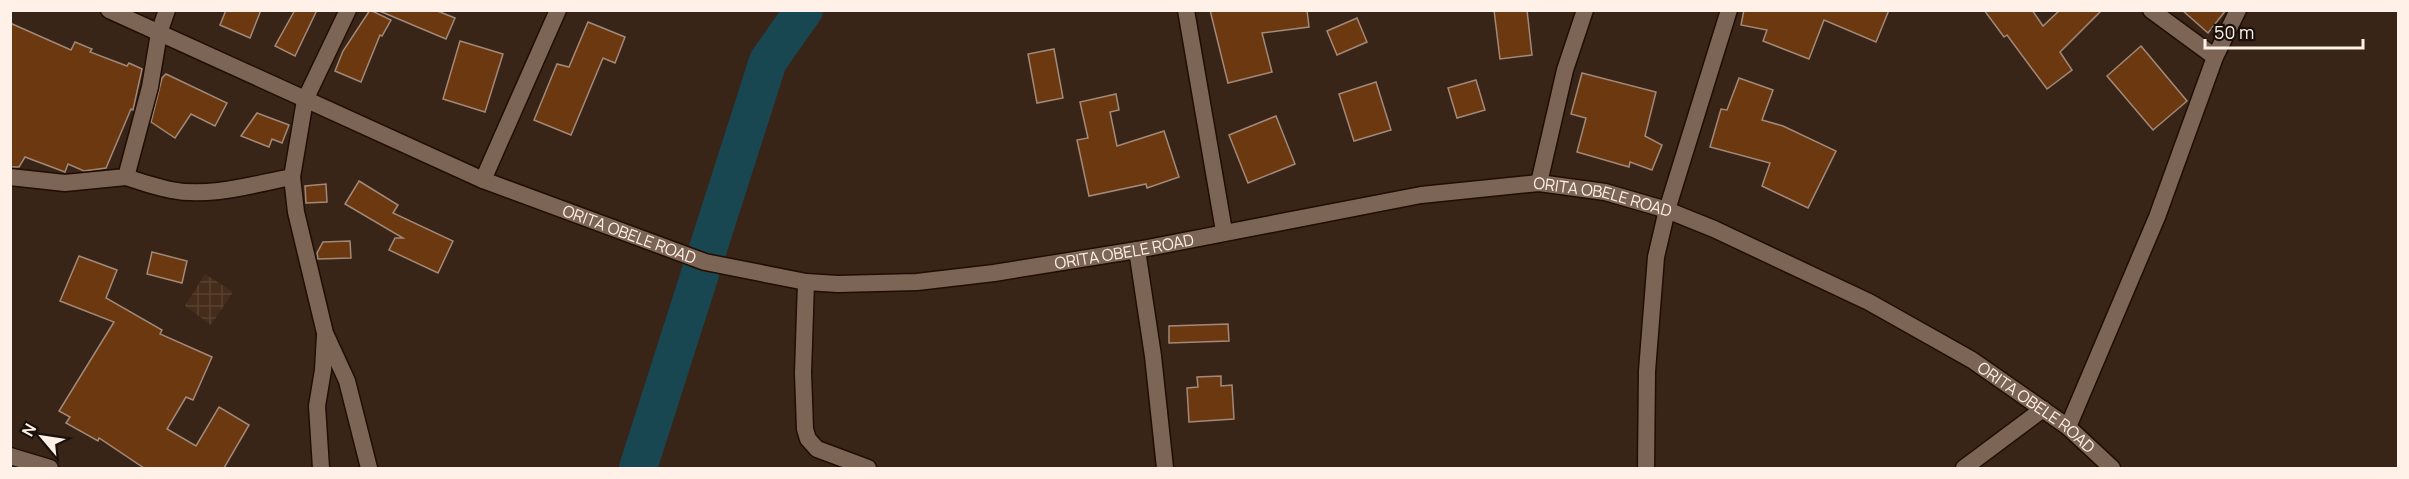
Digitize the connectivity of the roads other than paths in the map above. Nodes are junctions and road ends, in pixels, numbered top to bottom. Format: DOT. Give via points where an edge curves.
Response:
graph roads {
  1 [pos="109,10"];
  2 [pos="167,10"];
  3 [pos="348,10"];
  4 [pos="558,10"];
  5 [pos="1186,10"];
  6 [pos="1585,10"];
  7 [pos="1729,10"];
  8 [pos="2151,10"];
  9 [pos="2238,10"];
  10 [pos="159,33"];
  11 [pos="2215,57"];
  12 [pos="305,100"];
  13 [pos="10,177"];
  14 [pos="126,177"];
  15 [pos="292,177"];
  16 [pos="483,180"];
  17 [pos="1539,183"];
  18 [pos="1667,210"];
  19 [pos="1224,231"];
  20 [pos="1137,250"];
  21 [pos="806,282"];
  22 [pos="325,333"];
  23 [pos="2043,409"];
  24 [pos="2068,427"];
  25 [pos="10,456"];
  26 [pos="51,468"];
  27 [pos="321,468"];
  28 [pos="369,468"];
  29 [pos="868,468"];
  30 [pos="1165,468"];
  31 [pos="1646,468"];
  32 [pos="1964,468"];
  33 [pos="2112,468"];
  1 -- 10 [label="street, ORITA OBELE ROAD"];
  2 -- 10 [label="street"];
  3 -- 12 [label="street"];
  4 -- 16 [label="street"];
  5 -- 19 [label="street"];
  6 -- 17 [label="street" via="1565,70"];
  7 -- 18 [label="street"];
  8 -- 11 [label="street"];
  9 -- 11 [label="street"];
  10 -- 12 [label="street, ORITA OBELE ROAD"];
  10 -- 14 [label="street" via="150,87"];
  11 -- 24 [label="street" via="2157,217"];
  12 -- 15 [label="street"];
  12 -- 16 [label="street, ORITA OBELE ROAD"];
  13 -- 14 [label="street" via="65,183"];
  14 -- 15 [label="street" via="194,192"];
  15 -- 22 [label="street" via="296,212"];
  16 -- 21 [label="street, ORITA OBELE ROAD" via="705,262"];
  17 -- 18 [label="street, ORITA OBELE ROAD" via="1605,192"];
  17 -- 19 [label="street, ORITA OBELE ROAD" via="1421,195"];
  18 -- 23 [label="street, ORITA OBELE ROAD" via="1869,302 1972,360"];
  18 -- 31 [label="street" via="1651,298"];
  19 -- 20 [label="street, ORITA OBELE ROAD"];
  20 -- 21 [label="street, ORITA OBELE ROAD" via="917,282"];
  20 -- 30 [label="street"];
  21 -- 29 [label="street" via="803,373 808,439 817,449"];
  22 -- 27 [label="street" via="317,406"];
  22 -- 28 [label="street" via="347,381"];
  23 -- 24 [label="street, ORITA OBELE ROAD"];
  23 -- 32 [label="street"];
  24 -- 33 [label="street, ORITA OBELE ROAD"];
  25 -- 26 [label="street"];
}
